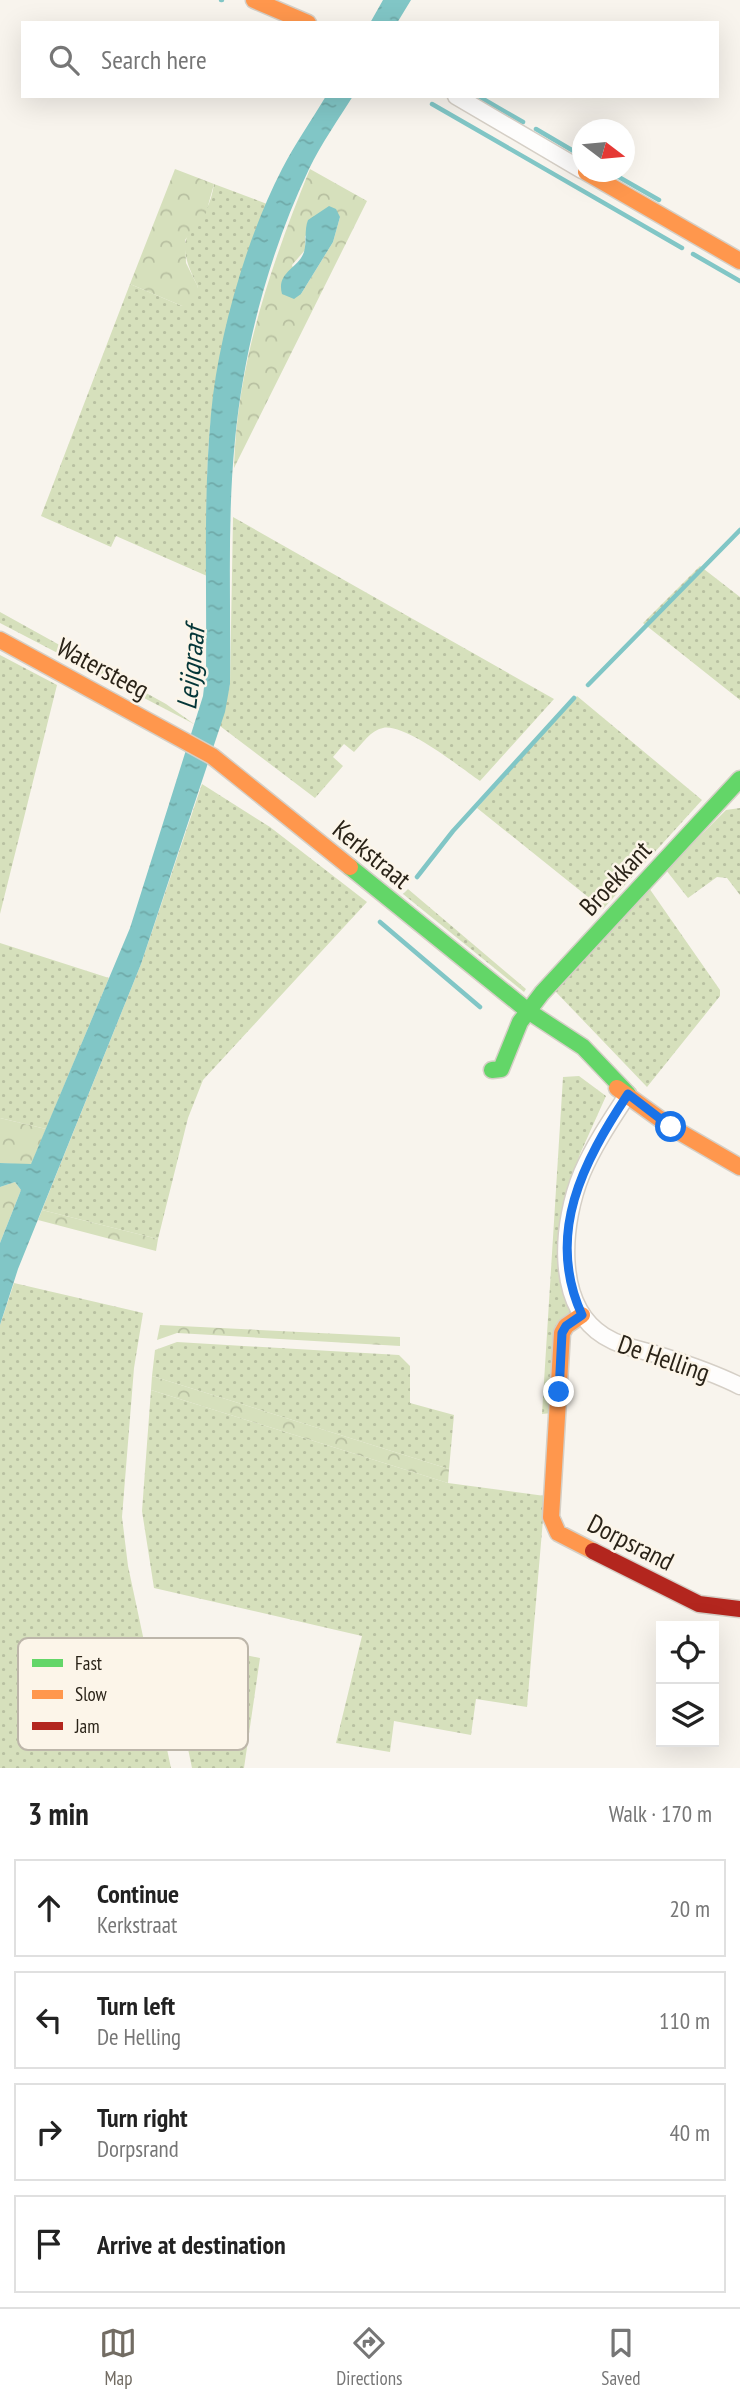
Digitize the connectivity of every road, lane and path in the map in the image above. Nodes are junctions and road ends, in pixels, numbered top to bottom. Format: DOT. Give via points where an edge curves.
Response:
graph roads {
  1 [pos="254,0"];
  2 [pos="304,21"];
  3 [pos="459,98"];
  4 [pos="572,164"];
  5 [pos="603,182"];
  6 [pos="740,261"];
  7 [pos="0,640"];
  8 [pos="183,738"];
  9 [pos="740,779"];
  10 [pos="734,797"];
  11 [pos="528,1011"];
  12 [pos="492,1070"];
  13 [pos="628,1094"];
  14 [pos="740,1167"];
  15 [pos="582,1315"];
  16 [pos="740,1386"];
  17 [pos="740,1609"];
  1 -- 2 [label="street"];
  3 -- 4 [label="street"];
  5 -- 6 [label="street"];
  7 -- 8 [label="street, Watersteeg"];
  8 -- 11 [label="street, Kerkstraat" via="212,756"];
  9 -- 10 [label="street, Broekkant"];
  10 -- 11 [label="street, Broekkant"];
  11 -- 12 [label="street" via="500,1069"];
  11 -- 13 [label="street, Kerkstraat" via="585,1050"];
  13 -- 14 [label="street, Kerkstraat" via="671,1127"];
  13 -- 15 [label="street, De Helling" via="593,1150 571,1208 566,1263"];
  15 -- 16 [label="street, De Helling" via="603,1336 627,1347"];
  15 -- 17 [label="street, Dorpsrand" via="562,1333 551,1517 558,1533 699,1604"];
}
